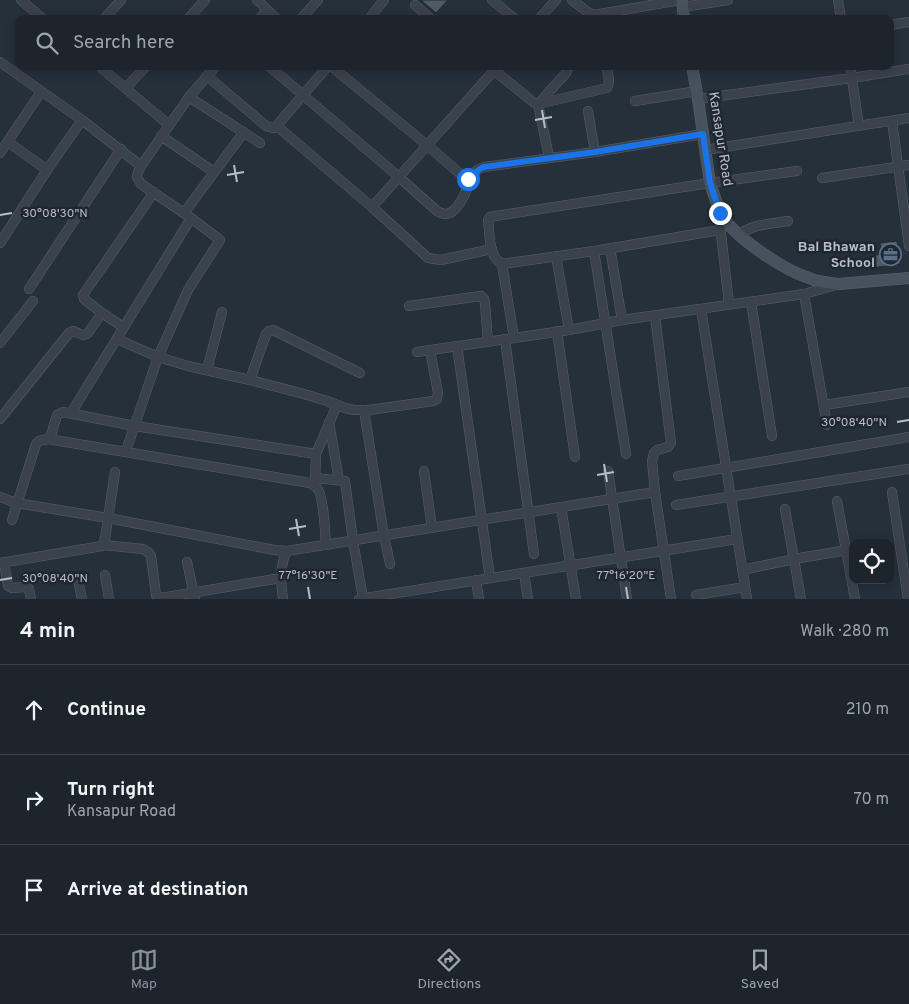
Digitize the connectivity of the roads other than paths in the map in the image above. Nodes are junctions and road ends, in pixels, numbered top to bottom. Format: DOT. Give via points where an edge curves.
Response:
graph roads {
  1 [pos="21,0"];
  2 [pos="121,0"];
  3 [pos="205,0"];
  4 [pos="257,0"];
  5 [pos="318,0"];
  6 [pos="384,0"];
  7 [pos="492,0"];
  8 [pos="556,0"];
  9 [pos="572,0"];
  10 [pos="728,0"];
  11 [pos="838,0"];
  12 [pos="415,5"];
  13 [pos="682,6"];
  14 [pos="267,10"];
  15 [pos="38,15"];
  16 [pos="108,15"];
  17 [pos="192,15"];
  18 [pos="263,15"];
  19 [pos="273,15"];
  20 [pos="305,15"];
  21 [pos="371,15"];
  22 [pos="426,15"];
  23 [pos="510,15"];
  24 [pos="543,15"];
  25 [pos="592,15"];
  26 [pos="611,15"];
  27 [pos="840,15"];
  28 [pos="909,22"];
  29 [pos="894,24"];
  30 [pos="0,63"];
  31 [pos="909,69"];
  32 [pos="104,70"];
  33 [pos="142,70"];
  34 [pos="213,70"];
  35 [pos="274,70"];
  36 [pos="326,70"];
  37 [pos="335,70"];
  38 [pos="492,70"];
  39 [pos="496,70"];
  40 [pos="567,70"];
  41 [pos="607,70"];
  42 [pos="693,70"];
  43 [pos="851,70"];
  44 [pos="208,76"];
  45 [pos="852,78"];
  46 [pos="126,88"];
  47 [pos="41,92"];
  48 [pos="303,95"];
  49 [pos="698,95"];
  50 [pos="189,97"];
  51 [pos="635,101"];
  52 [pos="538,104"];
  53 [pos="588,111"];
  54 [pos="909,118"];
  55 [pos="82,120"];
  56 [pos="892,121"];
  57 [pos="170,125"];
  58 [pos="859,126"];
  59 [pos="278,128"];
  60 [pos="244,132"];
  61 [pos="703,134"];
  62 [pos="161,136"];
  63 [pos="8,142"];
  64 [pos="260,143"];
  65 [pos="427,145"];
  66 [pos="121,149"];
  67 [pos="705,150"];
  68 [pos="0,152"];
  69 [pos="595,152"];
  70 [pos="549,157"];
  71 [pos="909,165"];
  72 [pos="141,166"];
  73 [pos="898,167"];
  74 [pos="47,170"];
  75 [pos="797,171"];
  76 [pos="214,172"];
  77 [pos="399,177"];
  78 [pos="822,178"];
  79 [pos="470,179"];
  80 [pos="710,183"];
  81 [pos="154,192"];
  82 [pos="372,207"];
  83 [pos="187,215"];
  84 [pos="722,217"];
  85 [pos="907,217"];
  86 [pos="788,221"];
  87 [pos="720,230"];
  88 [pos="739,235"];
  89 [pos="0,244"];
  90 [pos="909,246"];
  91 [pos="610,248"];
  92 [pos="492,249"];
  93 [pos="594,251"];
  94 [pos="556,256"];
  95 [pos="502,264"];
  96 [pos="909,278"];
  97 [pos="839,284"];
  98 [pos="28,289"];
  99 [pos="804,294"];
  100 [pos="33,301"];
  101 [pos="751,302"];
  102 [pos="729,304"];
  103 [pos="409,306"];
  104 [pos="701,310"];
  105 [pos="222,312"];
  106 [pos="102,313"];
  107 [pos="655,316"];
  108 [pos="622,320"];
  109 [pos="605,324"];
  110 [pos="123,327"];
  111 [pos="569,330"];
  112 [pos="557,331"];
  113 [pos="509,338"];
  114 [pos="117,339"];
  115 [pos="488,342"];
  116 [pos="0,343"];
  117 [pos="457,346"];
  118 [pos="430,350"];
  119 [pos="417,352"];
  120 [pos="158,357"];
  121 [pos="207,370"];
  122 [pos="360,373"];
  123 [pos="250,380"];
  124 [pos="909,392"];
  125 [pos="337,405"];
  126 [pos="824,405"];
  127 [pos="364,410"];
  128 [pos="71,413"];
  129 [pos="0,419"];
  130 [pos="329,422"];
  131 [pos="827,425"];
  132 [pos="134,426"];
  133 [pos="772,436"];
  134 [pos="909,438"];
  135 [pos="48,439"];
  136 [pos="126,452"];
  137 [pos="316,454"];
  138 [pos="626,454"];
  139 [pos="575,457"];
  140 [pos="726,468"];
  141 [pos="908,469"];
  142 [pos="424,471"];
  143 [pos="608,471"];
  144 [pos="115,472"];
  145 [pos="678,476"];
  146 [pos="339,480"];
  147 [pos="315,482"];
  148 [pos="655,492"];
  149 [pos="892,492"];
  150 [pos="0,497"];
  151 [pos="730,497"];
  152 [pos="612,499"];
  153 [pos="838,501"];
  154 [pos="16,503"];
  155 [pos="676,506"];
  156 [pos="561,507"];
  157 [pos="785,509"];
  158 [pos="529,512"];
  159 [pos="108,518"];
  160 [pos="12,520"];
  161 [pos="481,520"];
  162 [pos="432,528"];
  163 [pos="384,536"];
  164 [pos="737,539"];
  165 [pos="353,541"];
  166 [pos="898,541"];
  167 [pos="894,542"];
  168 [pos="103,545"];
  169 [pos="326,545"];
  170 [pos="849,550"];
  171 [pos="663,551"];
  172 [pos="287,552"];
  173 [pos="534,554"];
  174 [pos="621,558"];
  175 [pos="794,559"];
  176 [pos="2,562"];
  177 [pos="188,562"];
  178 [pos="390,564"];
  179 [pos="571,566"];
  180 [pos="742,570"];
  181 [pos="524,573"];
  182 [pos="105,575"];
  183 [pos="280,578"];
  184 [pos="490,578"];
  185 [pos="476,580"];
  186 [pos="854,584"];
  187 [pos="79,585"];
  188 [pos="745,587"];
  189 [pos="423,589"];
  190 [pos="696,595"];
  191 [pos="194,596"];
  192 [pos="375,598"];
  193 [pos="31,599"];
  194 [pos="82,599"];
  195 [pos="109,599"];
  196 [pos="283,599"];
  197 [pos="361,599"];
  198 [pos="424,599"];
  199 [pos="479,599"];
  200 [pos="528,599"];
  201 [pos="576,599"];
  202 [pos="627,599"];
  203 [pos="671,599"];
  204 [pos="747,599"];
  205 [pos="801,599"];
  206 [pos="856,599"];
  207 [pos="908,599"];
  1 -- 15 [label="street"];
  2 -- 16 [label="street"];
  3 -- 17 [label="street"];
  4 -- 14 [label="street"];
  5 -- 20 [label="street"];
  6 -- 21 [label="street"];
  7 -- 23 [label="street"];
  8 -- 24 [label="street"];
  9 -- 25 [label="street"];
  10 -- 13 [label="street"];
  11 -- 27 [label="street"];
  12 -- 22 [label="street"];
  13 -- 26 [label="street"];
  14 -- 18 [label="street"];
  14 -- 19 [label="street"];
  28 -- 29 [label="street"];
  30 -- 47 [label="street"];
  31 -- 45 [label="street"];
  32 -- 46 [label="street"];
  33 -- 46 [label="street"];
  34 -- 44 [label="street"];
  35 -- 48 [label="street"];
  36 -- 48 [label="street"];
  37 -- 65 [label="street"];
  38 -- 65 [label="street"];
  39 -- 52 [label="street"];
  40 -- 52 [label="street"];
  41 -- 52 [label="street" via="607,88"];
  42 -- 49 [label="street, Kansapur Road"];
  43 -- 45 [label="street"];
  44 -- 50 [label="street"];
  44 -- 59 [label="street" via="266,126"];
  45 -- 49 [label="street"];
  45 -- 58 [label="street"];
  46 -- 57 [label="street"];
  47 -- 55 [label="street"];
  47 -- 63 [label="street"];
  48 -- 59 [label="street"];
  48 -- 77 [label="street"];
  49 -- 51 [label="street"];
  49 -- 61 [label="street, Kansapur Road"];
  50 -- 57 [label="street"];
  50 -- 60 [label="street"];
  52 -- 70 [label="street"];
  53 -- 69 [label="street"];
  54 -- 56 [label="street"];
  55 -- 66 [label="street"];
  55 -- 74 [label="street"];
  56 -- 58 [label="street"];
  56 -- 73 [label="street"];
  57 -- 62 [label="street"];
  58 -- 67 [label="street"];
  59 -- 82 [label="street"];
  60 -- 64 [label="street"];
  60 -- 76 [label="street"];
  61 -- 67 [label="street, Kansapur Road"];
  61 -- 69 [label="street"];
  62 -- 72 [label="street"];
  62 -- 76 [label="street"];
  63 -- 68 [label="street"];
  63 -- 74 [label="street"];
  65 -- 77 [label="street"];
  65 -- 79 [label="street" via="465,179"];
  66 -- 72 [label="street"];
  66 -- 98 [label="street"];
  67 -- 80 [label="street, Kansapur Road"];
  69 -- 70 [label="street"];
  70 -- 79 [label="street" via="481,168"];
  71 -- 73 [label="street"];
  72 -- 81 [label="street" via="137,178"];
  73 -- 78 [label="street"];
  73 -- 85 [label="street"];
  74 -- 89 [label="street"];
  75 -- 80 [label="street"];
  76 -- 83 [label="street"];
  77 -- 79 [label="street" via="437,211 445,214 451,213 461,200"];
  77 -- 82 [label="street"];
  80 -- 84 [label="street, Kansapur Road"];
  80 -- 92 [label="street" via="492,216 488,220"];
  81 -- 83 [label="street"];
  81 -- 106 [label="street" via="83,295"];
  82 -- 92 [label="street" via="428,258 445,259"];
  83 -- 110 [label="street"];
  83 -- 120 [label="street" via="220,240 188,290"];
  84 -- 87 [label="street"];
  84 -- 88 [label="street, Kansapur Road"];
  85 -- 90 [label="street"];
  86 -- 88 [label="street" via="751,228"];
  87 -- 91 [label="street"];
  87 -- 102 [label="street"];
  88 -- 97 [label="street, Kansapur Road" via="785,268 808,278"];
  91 -- 93 [label="street"];
  91 -- 108 [label="street"];
  92 -- 95 [label="street" via="494,258"];
  93 -- 94 [label="street"];
  93 -- 109 [label="street"];
  94 -- 95 [label="street"];
  94 -- 111 [label="street"];
  95 -- 113 [label="street"];
  96 -- 97 [label="street, Kansapur Road"];
  97 -- 99 [label="street"];
  99 -- 101 [label="street"];
  99 -- 126 [label="street"];
  100 -- 116 [label="street"];
  101 -- 102 [label="street"];
  101 -- 133 [label="street"];
  102 -- 104 [label="street"];
  103 -- 115 [label="street" via="479,295 485,302"];
  104 -- 107 [label="street"];
  104 -- 140 [label="street"];
  105 -- 121 [label="street"];
  106 -- 110 [label="street"];
  106 -- 129 [label="street" via="85,335 68,332"];
  107 -- 108 [label="street"];
  107 -- 148 [label="street" via="671,440 668,448 653,454"];
  108 -- 109 [label="street"];
  109 -- 111 [label="street"];
  109 -- 138 [label="street"];
  110 -- 114 [label="street"];
  111 -- 112 [label="street"];
  112 -- 113 [label="street"];
  112 -- 139 [label="street"];
  113 -- 115 [label="street"];
  113 -- 158 [label="street"];
  114 -- 120 [label="street"];
  114 -- 128 [label="street"];
  115 -- 117 [label="street"];
  117 -- 118 [label="street"];
  117 -- 161 [label="street"];
  118 -- 119 [label="street"];
  118 -- 127 [label="street" via="437,398"];
  120 -- 121 [label="street"];
  120 -- 132 [label="street"];
  121 -- 123 [label="street"];
  122 -- 123 [label="street" via="271,330 266,334"];
  123 -- 125 [label="street"];
  124 -- 126 [label="street"];
  125 -- 127 [label="street"];
  125 -- 130 [label="street"];
  126 -- 131 [label="street"];
  127 -- 163 [label="street"];
  128 -- 132 [label="street"];
  128 -- 135 [label="street" via="58,413"];
  130 -- 137 [label="street"];
  130 -- 146 [label="street"];
  132 -- 136 [label="street"];
  132 -- 137 [label="street"];
  134 -- 140 [label="street"];
  135 -- 136 [label="street"];
  135 -- 154 [label="street" via="36,444"];
  136 -- 147 [label="street"];
  137 -- 147 [label="street"];
  140 -- 145 [label="street"];
  140 -- 151 [label="street"];
  141 -- 151 [label="street"];
  142 -- 162 [label="street"];
  143 -- 152 [label="street"];
  144 -- 159 [label="street"];
  146 -- 147 [label="street"];
  146 -- 165 [label="street" via="345,480"];
  147 -- 169 [label="street" via="321,501"];
  148 -- 152 [label="street"];
  148 -- 171 [label="street"];
  149 -- 166 [label="street"];
  150 -- 154 [label="street"];
  151 -- 155 [label="street"];
  151 -- 164 [label="street"];
  152 -- 156 [label="street"];
  152 -- 174 [label="street"];
  153 -- 170 [label="street"];
  154 -- 159 [label="street"];
  154 -- 160 [label="street"];
  156 -- 158 [label="street"];
  156 -- 179 [label="street"];
  157 -- 175 [label="street"];
  158 -- 161 [label="street"];
  158 -- 173 [label="street"];
  159 -- 168 [label="street"];
  159 -- 172 [label="street"];
  161 -- 162 [label="street"];
  161 -- 184 [label="street"];
  162 -- 163 [label="street"];
  163 -- 165 [label="street"];
  163 -- 178 [label="street"];
  164 -- 171 [label="street"];
  164 -- 180 [label="street"];
  165 -- 169 [label="street"];
  165 -- 197 [label="street"];
  166 -- 167 [label="street"];
  166 -- 207 [label="street"];
  168 -- 176 [label="street"];
  168 -- 191 [label="street" via="143,549 149,553 158,597"];
  169 -- 172 [label="street"];
  170 -- 175 [label="street"];
  171 -- 174 [label="street"];
  171 -- 203 [label="street"];
  172 -- 183 [label="street"];
  174 -- 179 [label="street"];
  174 -- 202 [label="street"];
  175 -- 180 [label="street"];
  175 -- 205 [label="street"];
  176 -- 193 [label="street" via="8,586 28,588"];
  177 -- 191 [label="street"];
  179 -- 181 [label="street"];
  179 -- 201 [label="street"];
  180 -- 188 [label="street"];
  181 -- 184 [label="street"];
  181 -- 200 [label="street"];
  182 -- 195 [label="street"];
  183 -- 191 [label="street"];
  183 -- 196 [label="street"];
  184 -- 185 [label="street"];
  185 -- 189 [label="street"];
  185 -- 199 [label="street"];
  186 -- 206 [label="street"];
  187 -- 194 [label="street"];
  188 -- 190 [label="street"];
  188 -- 204 [label="street"];
  189 -- 192 [label="street"];
  189 -- 198 [label="street"];
  192 -- 197 [label="street"];
}
